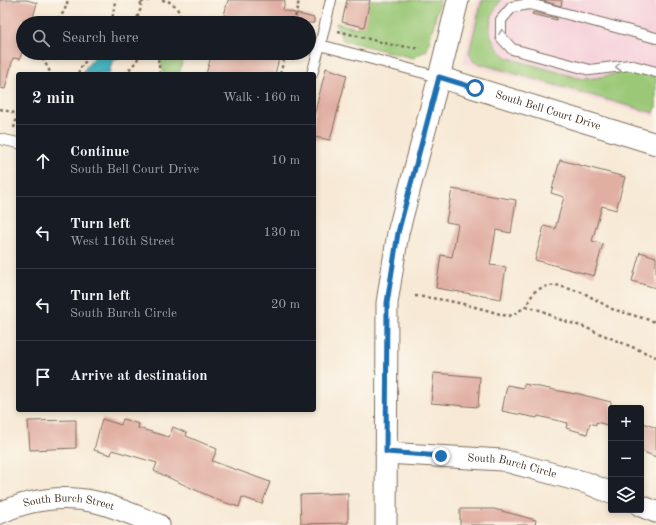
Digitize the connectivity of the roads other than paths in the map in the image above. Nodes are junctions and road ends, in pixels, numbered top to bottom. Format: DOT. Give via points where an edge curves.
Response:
graph roads {
  1 [pos="331,0"];
  2 [pos="458,0"];
  3 [pos="656,38"];
  4 [pos="320,45"];
  5 [pos="316,60"];
  6 [pos="316,60"];
  7 [pos="313,72"];
  8 [pos="656,72"];
  9 [pos="439,77"];
  10 [pos="0,139"];
  11 [pos="16,143"];
  12 [pos="656,144"];
  13 [pos="386,452"];
  14 [pos="608,492"];
  15 [pos="644,507"];
  16 [pos="656,512"];
  17 [pos="0,513"];
  18 [pos="159,525"];
  19 [pos="386,525"];
  1 -- 4 [label="lane"];
  2 -- 9 [label="street"];
  8 -- 3 [label="lane, one-way" via="630,65 590,70 512,49 501,37 501,20 512,7 530,4"];
  4 -- 5 [label="lane"];
  4 -- 9 [label="lane"];
  6 -- 7 [label="lane"];
  9 -- 12 [label="street, South Bell Court Drive"];
  9 -- 13 [label="street" via="398,233 387,303"];
  10 -- 11 [label="lane"];
  13 -- 14 [label="street, South Burch Circle" via="502,460 587,483"];
  13 -- 19 [label="street"];
  15 -- 16 [label="street"];
  17 -- 18 [label="street, South Burch Street" via="38,500 69,499 95,502"];
}
